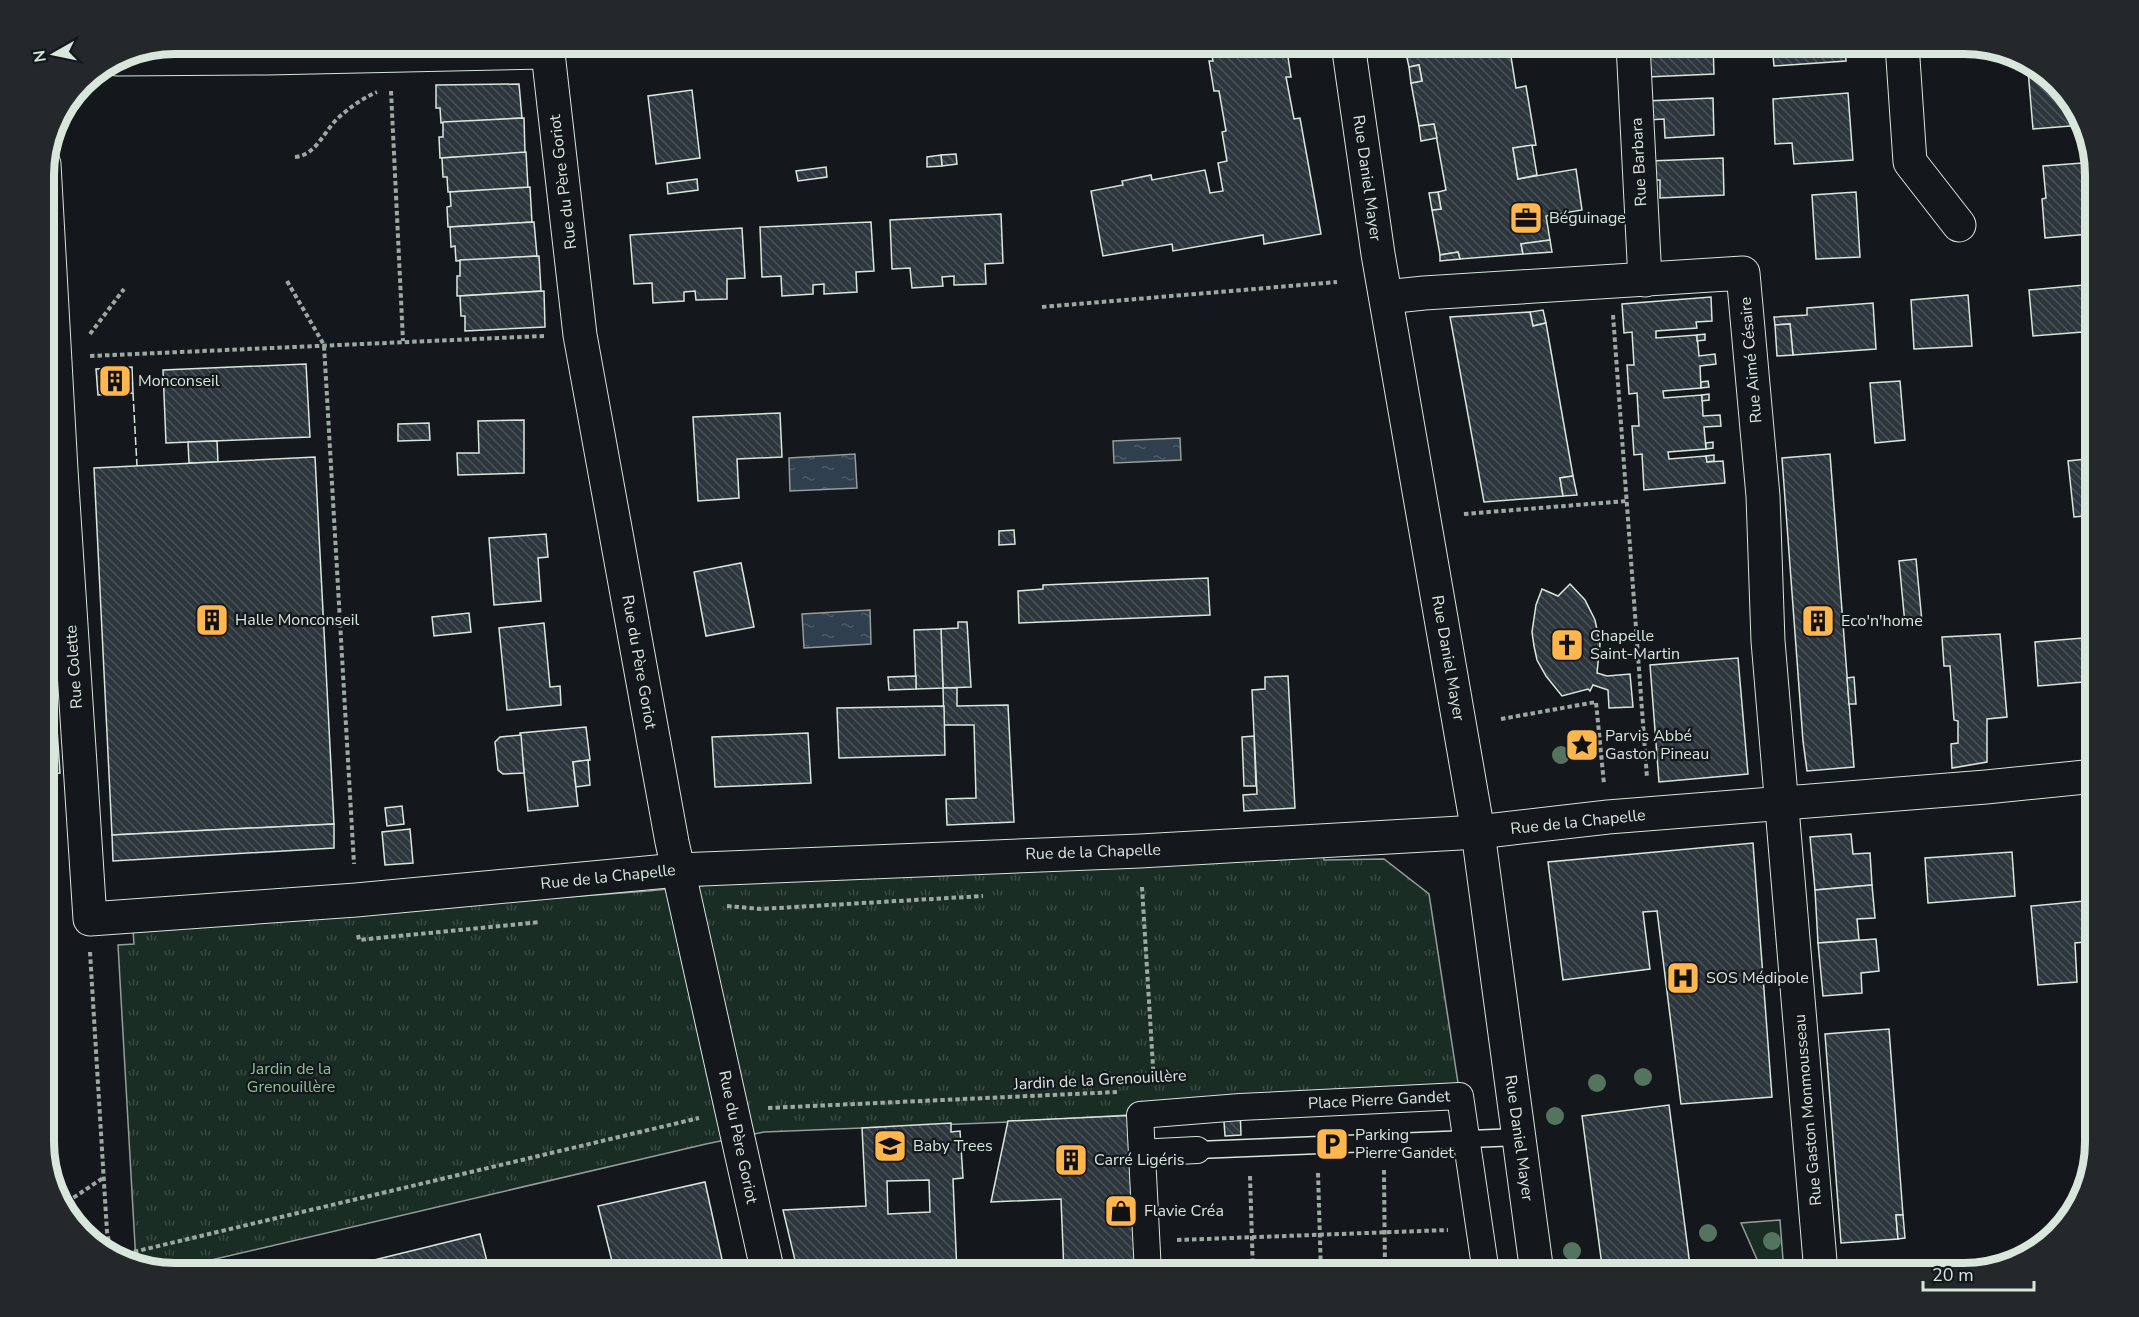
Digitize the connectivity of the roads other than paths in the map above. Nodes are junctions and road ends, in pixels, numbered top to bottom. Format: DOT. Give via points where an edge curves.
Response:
graph roads {
  1 [pos="495,54"];
  2 [pos="548,54"];
  3 [pos="1350,54"];
  4 [pos="1634,54"];
  5 [pos="1903,54"];
  6 [pos="140,59"];
  7 [pos="1959,225"];
  8 [pos="54,255"];
  9 [pos="1645,280"];
  10 [pos="1386,297"];
  11 [pos="2085,777"];
  12 [pos="1782,804"];
  13 [pos="1478,832"];
  14 [pos="678,870"];
  15 [pos="90,930"];
  16 [pos="1155,1114"];
  17 [pos="1519,1137"];
  18 [pos="1466,1139"];
  19 [pos="1197,1150"];
  20 [pos="1157,1152"];
  21 [pos="766,1263"];
  22 [pos="1147,1263"];
  23 [pos="1162,1263"];
  24 [pos="1484,1263"];
  25 [pos="1536,1263"];
  26 [pos="1820,1263"];
  1 -- 6 [label="street" via="390,66 267,58"];
  2 -- 14 [label="street, Rue du Père Goriot" via="580,335"];
  3 -- 10 [label="street, Rue Daniel Mayer"];
  4 -- 9 [label="street, Rue Barbara"];
  5 -- 7 [label="street" via="1910,162"];
  8 -- 15 [label="street, Rue Colette" via="64,357"];
  9 -- 10 [label="street, Rue Aimé Césaire"];
  9 -- 12 [label="street, Rue Aimé Césaire" via="1743,273 1763,496 1768,641"];
  10 -- 13 [label="street, Rue Daniel Mayer"];
  11 -- 12 [label="street, Rue de la Chapelle"];
  12 -- 13 [label="street, Rue de la Chapelle" via="1608,817"];
  12 -- 26 [label="street, Rue Gaston Monmousseau"];
  13 -- 14 [label="street, Rue de la Chapelle"];
  13 -- 17 [label="street, Rue Daniel Mayer"];
  14 -- 15 [label="street, Rue de la Chapelle"];
  14 -- 21 [label="street, Rue du Père Goriot"];
  16 -- 18 [label="street, Place Pierre Gandet" via="1460,1096"];
  16 -- 20 [label="street"];
  16 -- 22 [label="street" via="1140,1115"];
  17 -- 18 [label="lane"];
  17 -- 25 [label="street, Rue Daniel Mayer"];
  18 -- 19 [label="lane"];
  18 -- 24 [label="street, Place Pierre Gandet"];
  19 -- 20 [label="street"];
  20 -- 23 [label="street"];
}
